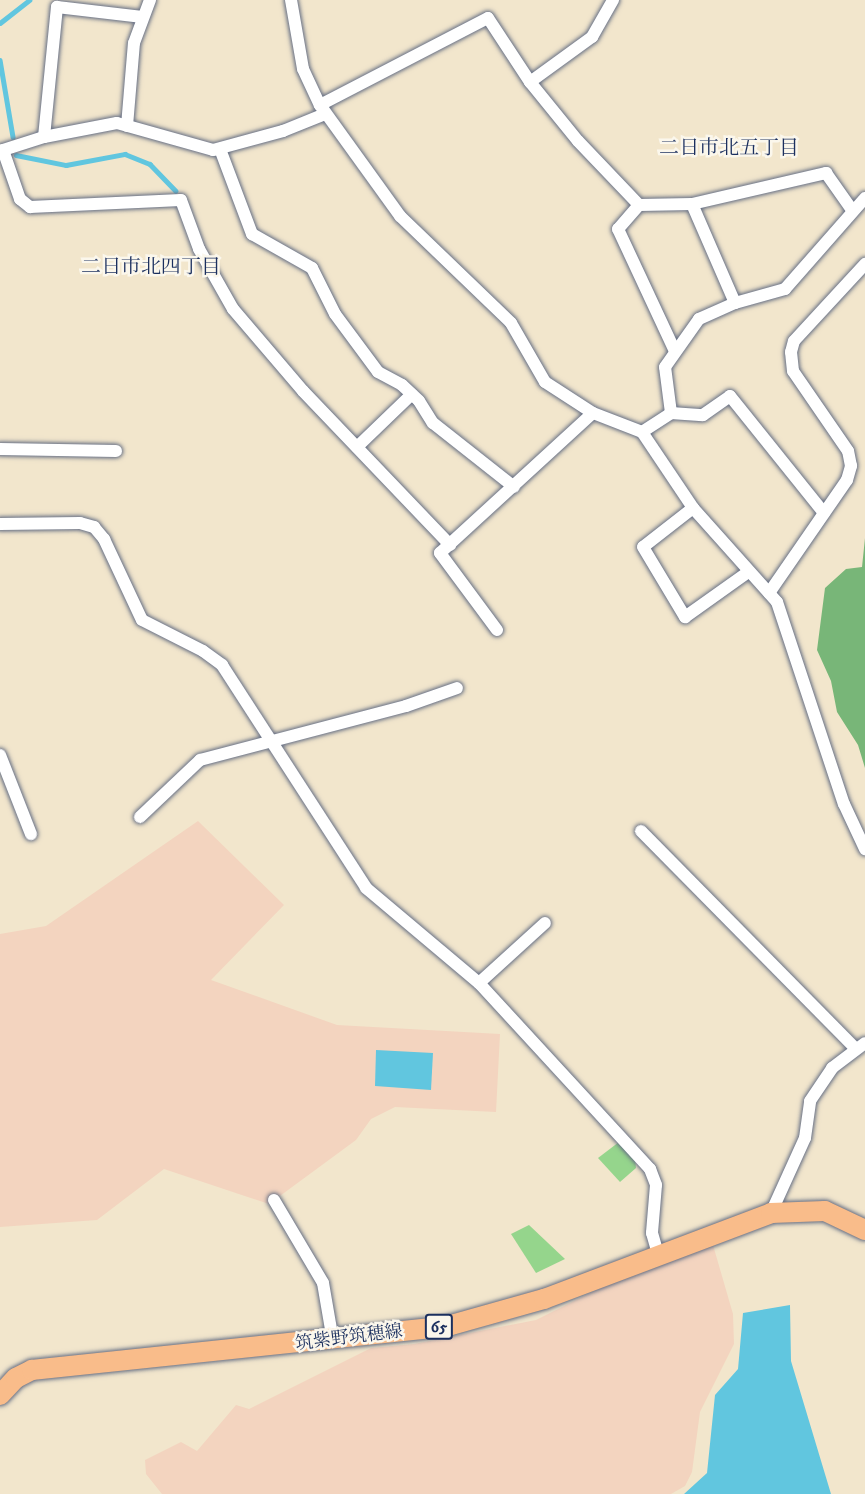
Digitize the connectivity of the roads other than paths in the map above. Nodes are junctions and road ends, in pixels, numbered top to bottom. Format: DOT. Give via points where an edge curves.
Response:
graph roads {
  1 [pos="150,0"];
  2 [pos="291,0"];
  3 [pos="613,0"];
  4 [pos="142,17"];
  5 [pos="530,82"];
  6 [pos="322,110"];
  7 [pos="127,126"];
  8 [pos="44,137"];
  9 [pos="220,148"];
  10 [pos="1,150"];
  11 [pos="865,198"];
  12 [pos="692,204"];
  13 [pos="639,205"];
  14 [pos="852,210"];
  15 [pos="865,264"];
  16 [pos="735,303"];
  17 [pos="675,351"];
  18 [pos="412,394"];
  19 [pos="593,413"];
  20 [pos="671,413"];
  21 [pos="642,432"];
  22 [pos="357,447"];
  23 [pos="0,449"];
  24 [pos="116,451"];
  25 [pos="514,487"];
  26 [pos="693,508"];
  27 [pos="824,513"];
  28 [pos="0,524"];
  29 [pos="450,545"];
  30 [pos="748,572"];
  31 [pos="769,592"];
  32 [pos="497,630"];
  33 [pos="457,688"];
  34 [pos="275,743"];
  35 [pos="0,755"];
  36 [pos="140,817"];
  37 [pos="641,831"];
  38 [pos="32,834"];
  39 [pos="865,849"];
  40 [pos="545,923"];
  41 [pos="479,983"];
  42 [pos="860,1046"];
  43 [pos="274,1200"];
  44 [pos="771,1213"];
  45 [pos="865,1230"];
  46 [pos="658,1254"];
  47 [pos="333,1341"];
  48 [pos="0,1395"];
  1 -- 4 [label="street"];
  2 -- 6 [label="street" via="303,69"];
  3 -- 5 [label="street" via="592,37"];
  4 -- 7 [label="street" via="134,43"];
  4 -- 8 [label="street" via="57,7"];
  5 -- 6 [label="street" via="488,18"];
  5 -- 13 [label="street" via="578,141"];
  6 -- 9 [label="street" via="284,131"];
  6 -- 19 [label="street" via="407,224 511,323 541,378"];
  7 -- 8 [label="street" via="117,123"];
  7 -- 9 [label="street"];
  8 -- 10 [label="street"];
  9 -- 18 [label="street" via="252,234 312,268 335,314 378,372"];
  10 -- 22 [label="street" via="20,199 30,207 181,200 199,249 232,309"];
  11 -- 14 [label="street"];
  12 -- 13 [label="street"];
  12 -- 14 [label="street" via="826,173"];
  12 -- 16 [label="street"];
  13 -- 17 [label="street" via="618,230"];
  14 -- 16 [label="street" via="785,289"];
  15 -- 27 [label="street" via="794,341 791,352 793,370 851,461 848,480"];
  16 -- 17 [label="street" via="705,314"];
  17 -- 20 [label="street" via="664,374"];
  18 -- 22 [label="street"];
  18 -- 25 [label="street" via="432,423"];
  19 -- 21 [label="street"];
  19 -- 25 [label="street"];
  20 -- 21 [label="street"];
  20 -- 27 [label="street" via="703,415 730,396"];
  21 -- 26 [label="street"];
  22 -- 29 [label="street"];
  23 -- 24 [label="street"];
  25 -- 29 [label="street"];
  26 -- 30 [label="street"];
  26 -- 30 [label="street" via="644,547 685,617"];
  27 -- 31 [label="street"];
  28 -- 34 [label="street" via="80,523 94,527 104,539 142,620 222,665"];
  29 -- 32 [label="street" via="441,553"];
  30 -- 31 [label="street"];
  31 -- 39 [label="street" via="783,613 844,804"];
  33 -- 34 [label="street"];
  34 -- 36 [label="street" via="200,760"];
  34 -- 41 [label="street" via="366,888"];
  35 -- 38 [label="street"];
  37 -- 42 [label="street"];
  40 -- 41 [label="street"];
  41 -- 46 [label="street" via="650,1169 656,1185 652,1233"];
  42 -- 44 [label="street" via="828,1073 810,1101 805,1138"];
  43 -- 47 [label="street" via="324,1283"];
  44 -- 45 [label="main road, 筑紫野筑穂線 / 65" via="825,1211"];
  44 -- 46 [label="main road, 筑紫野筑穂線 / 65"];
  46 -- 47 [label="main road, 筑紫野筑穂線 / 65" via="504,1311 448,1326"];
  47 -- 48 [label="main road, 筑紫野筑穂線 / 65" via="32,1370 16,1378"];
}
